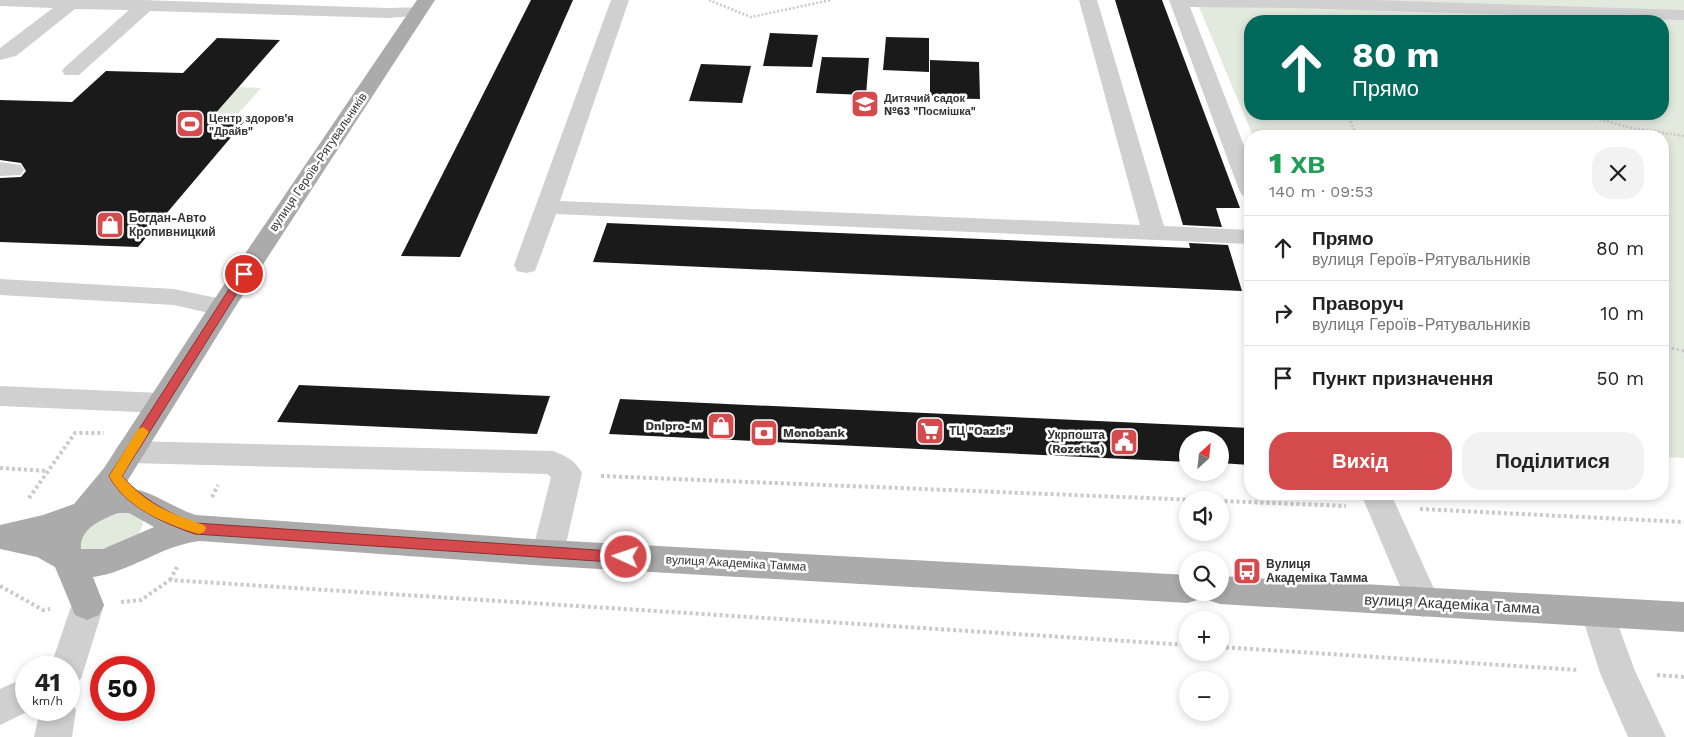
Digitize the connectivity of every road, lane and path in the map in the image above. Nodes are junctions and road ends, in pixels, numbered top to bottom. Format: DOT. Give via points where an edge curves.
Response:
graph roads {
  1 [pos="620,0"];
  2 [pos="710,0"];
  3 [pos="831,0"];
  4 [pos="1088,0"];
  5 [pos="1677,0"];
  6 [pos="0,1"];
  7 [pos="1178,1"];
  8 [pos="178,3"];
  9 [pos="70,4"];
  10 [pos="145,6"];
  11 [pos="423,6"];
  12 [pos="1684,7"];
  13 [pos="1684,15"];
  14 [pos="0,54"];
  15 [pos="72,71"];
  16 [pos="1602,120"];
  17 [pos="1645,130"];
  18 [pos="1669,134"];
  19 [pos="1684,136"];
  20 [pos="1244,174"];
  21 [pos="546,207"];
  22 [pos="1154,233"];
  23 [pos="1244,237"];
  24 [pos="526,265"];
  25 [pos="0,288"];
  26 [pos="222,306"];
  27 [pos="1669,348"];
  28 [pos="1684,351"];
  29 [pos="0,396"];
  30 [pos="161,403"];
  31 [pos="107,432"];
  32 [pos="122,464"];
  33 [pos="0,468"];
  34 [pos="47,471"];
  35 [pos="40,481"];
  36 [pos="564,490"];
  37 [pos="1244,497"];
  38 [pos="1348,500"];
  39 [pos="1379,501"];
  40 [pos="146,505"];
  41 [pos="85,514"];
  42 [pos="1684,522"];
  43 [pos="195,528"];
  44 [pos="2,537"];
  45 [pos="126,552"];
  46 [pos="548,553"];
  47 [pos="68,556"];
  48 [pos="178,564"];
  49 [pos="170,580"];
  50 [pos="0,586"];
  51 [pos="1179,588"];
  52 [pos="1229,591"];
  53 [pos="123,602"];
  54 [pos="1423,602"];
  55 [pos="87,606"];
  56 [pos="43,610"];
  57 [pos="1598,613"];
  58 [pos="1684,617"];
  59 [pos="1179,644"];
  60 [pos="1229,648"];
  61 [pos="72,656"];
  62 [pos="1618,673"];
  63 [pos="1684,677"];
  64 [pos="15,700"];
  65 [pos="0,708"];
  66 [pos="56,721"];
  67 [pos="53,737"];
  68 [pos="1647,737"];
  1 -- 21 [label="street"];
  2 -- 3 [label="path" via="751,17"];
  4 -- 22 [label="street"];
  5 -- 12 [label="street"];
  6 -- 9 [label="street"];
  7 -- 13 [label="street"];
  7 -- 20 [label="street"];
  8 -- 10 [label="street"];
  8 -- 11 [label="street" via="388,14"];
  9 -- 10 [label="street"];
  9 -- 14 [label="street" via="9,52"];
  10 -- 15 [label="street"];
  11 -- 26 [label="main road, вулиця Героїв-Рятувальників"];
  16 -- 17 [label="path"];
  18 -- 19 [label="path"];
  21 -- 22 [label="street"];
  21 -- 24 [label="street"];
  22 -- 23 [label="street"];
  25 -- 26 [label="street" via="174,296"];
  26 -- 30 [label="main road, вулиця Героїв-Рятувальників"];
  27 -- 28 [label="path"];
  29 -- 30 [label="street"];
  30 -- 32 [label="main road, вулиця Героїв-Рятувальників"];
  31 -- 34 [label="path" via="75,434"];
  32 -- 36 [label="street" via="553,463 567,473"];
  32 -- 40 [label="main road" via="130,494"];
  32 -- 41 [label="main road, вулиця Героїв-Рятувальників"];
  33 -- 34 [label="path"];
  34 -- 35 [label="path"];
  36 -- 37 [label="path" via="603,476"];
  36 -- 46 [label="street"];
  38 -- 39 [label="path"];
  39 -- 42 [label="path"];
  39 -- 54 [label="street"];
  40 -- 41 [label="main road, вулиця Академіка Тамма" via="134,500 117,501"];
  40 -- 43 [label="main road, вулиця Академіка Тамма" via="168,519"];
  40 -- 45 [label="main road" via="151,515 149,528"];
  41 -- 44 [label="main road, вулиця Академіка Тамма"];
  41 -- 47 [label="main road, вулиця Героїв-Рятувальників" via="66,536 64,547"];
  43 -- 45 [label="main road, вулиця Академіка Тамма"];
  43 -- 46 [label="main road, вулиця Академіка Тамма"];
  44 -- 47 [label="main road" via="41,545"];
  45 -- 47 [label="main road" via="92,564 77,563"];
  45 -- 55 [label="main road" via="108,572"];
  46 -- 51 [label="main road, вулиця Академіка Тамма"];
  47 -- 55 [label="main road, вулиця Героїв-Рятувальників"];
  48 -- 49 [label="path"];
  49 -- 53 [label="path" via="141,600"];
  49 -- 59 [label="path"];
  50 -- 56 [label="path"];
  52 -- 54 [label="main road, вулиця Академіка Тамма"];
  54 -- 57 [label="main road, вулиця Академіка Тамма"];
  55 -- 61 [label="street"];
  57 -- 58 [label="main road, вулиця Академіка Тамма"];
  57 -- 62 [label="street"];
  60 -- 62 [label="path"];
  62 -- 63 [label="path"];
  62 -- 68 [label="street"];
  64 -- 65 [label="street"];
  66 -- 67 [label="street"];
}
